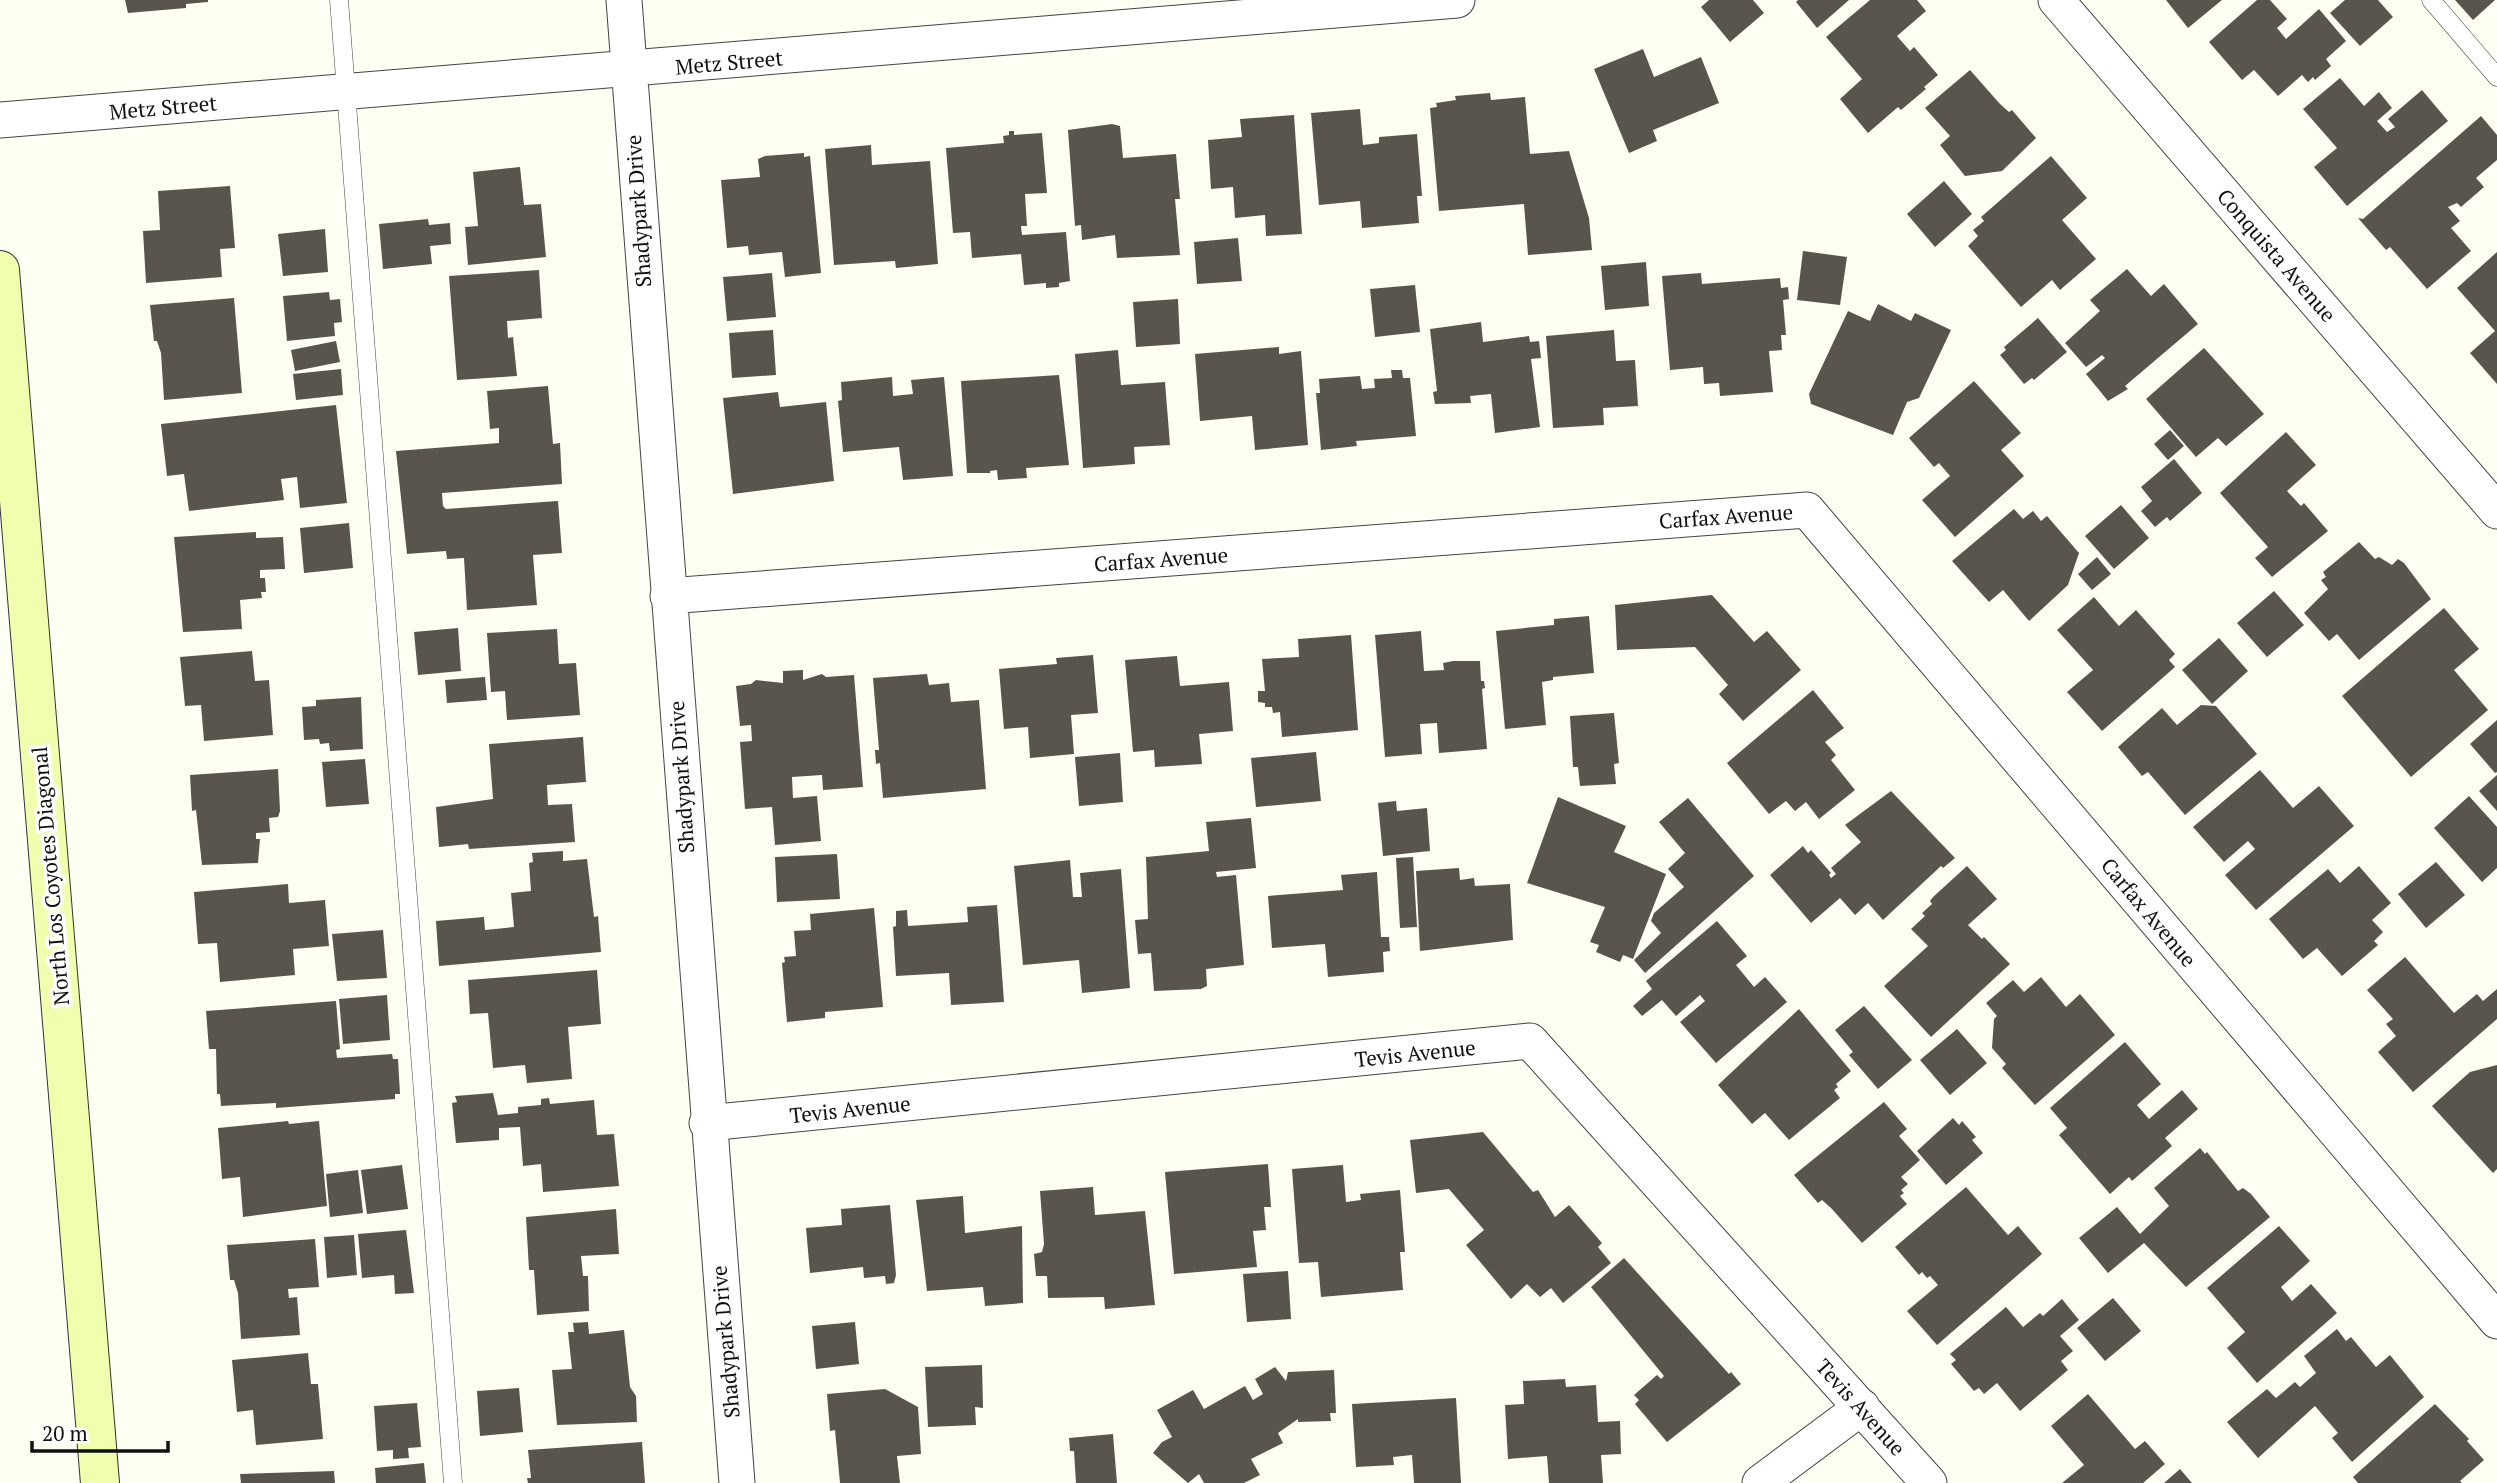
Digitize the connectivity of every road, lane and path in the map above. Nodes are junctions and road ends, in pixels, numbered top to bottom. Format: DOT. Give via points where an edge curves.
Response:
graph roads {
  1 [pos="339,0"];
  2 [pos="624,0"];
  3 [pos="1457,0"];
  4 [pos="2056,0"];
  5 [pos="2431,0"];
  6 [pos="627,70"];
  7 [pos="2497,77"];
  8 [pos="344,93"];
  9 [pos="0,120"];
  10 [pos="0,270"];
  11 [pos="2497,510"];
  12 [pos="668,596"];
  13 [pos="707,1123"];
  14 [pos="2497,1321"];
  15 [pos="1862,1407"];
  16 [pos="100,1483"];
  17 [pos="453,1483"];
  18 [pos="737,1483"];
  19 [pos="1760,1483"];
  20 [pos="1929,1483"];
  1 -- 8 [label="lane"];
  2 -- 6 [label="street, Shadypark Drive"];
  3 -- 6 [label="street, Metz Street"];
  4 -- 11 [label="street, Conquista Avenue"];
  5 -- 7 [label="lane"];
  6 -- 8 [label="street, Metz Street"];
  6 -- 12 [label="street, Shadypark Drive"];
  8 -- 9 [label="street, Metz Street"];
  8 -- 17 [label="lane"];
  10 -- 16 [label="main road, North Los Coyotes Diagonal"];
  12 -- 13 [label="street, Shadypark Drive"];
  12 -- 14 [label="street, Carfax Avenue" via="1807,510"];
  13 -- 15 [label="street, Tevis Avenue" via="1530,1041"];
  13 -- 18 [label="street, Shadypark Drive"];
  15 -- 19 [label="street"];
  15 -- 20 [label="street, Tevis Avenue"];
}
